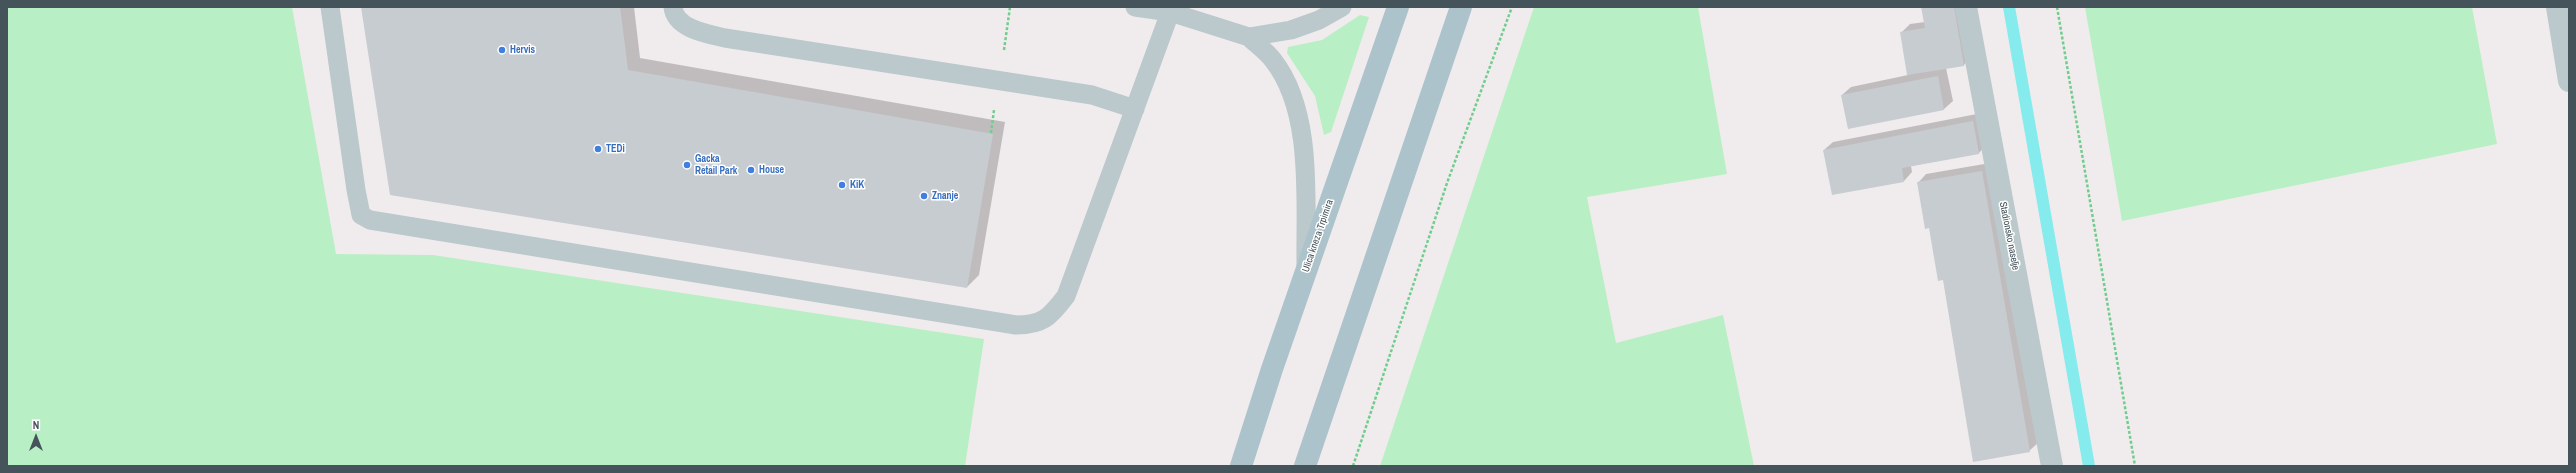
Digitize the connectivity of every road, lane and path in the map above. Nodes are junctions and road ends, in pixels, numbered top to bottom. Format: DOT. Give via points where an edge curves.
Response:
graph roads {
  1 [pos="330,7"];
  2 [pos="673,7"];
  3 [pos="1135,7"];
  4 [pos="1342,7"];
  5 [pos="1398,7"];
  6 [pos="1461,7"];
  7 [pos="1512,7"];
  8 [pos="1966,7"];
  9 [pos="2057,7"];
  10 [pos="2557,7"];
  11 [pos="1171,10"];
  12 [pos="1249,37"];
  13 [pos="2569,81"];
  14 [pos="1135,109"];
  15 [pos="1306,269"];
  16 [pos="1241,466"];
  17 [pos="1305,466"];
  18 [pos="1353,466"];
  19 [pos="2052,466"];
  20 [pos="2135,466"];
  1 -- 14 [label="lane" via="356,190 362,215 370,220 1016,325 1034,325 1052,315 1066,296"];
  2 -- 14 [label="lane" via="682,22 697,31 725,38 1092,95"];
  3 -- 11 [label="lane"];
  4 -- 12 [label="lane" via="1319,20 1291,30"];
  5 -- 15 [label="main road, Ulica kneza Trpimira"];
  6 -- 17 [label="main road"];
  7 -- 18 [label="path" via="1447,183"];
  8 -- 19 [label="street, Stadionsko naselje"];
  9 -- 20 [label="path"];
  10 -- 13 [label="street"];
  11 -- 12 [label="lane"];
  11 -- 14 [label="lane"];
  12 -- 15 [label="lane" via="1273,60 1288,86 1298,114 1303,143"];
  15 -- 16 [label="main road, Ulica kneza Trpimira"];
}
